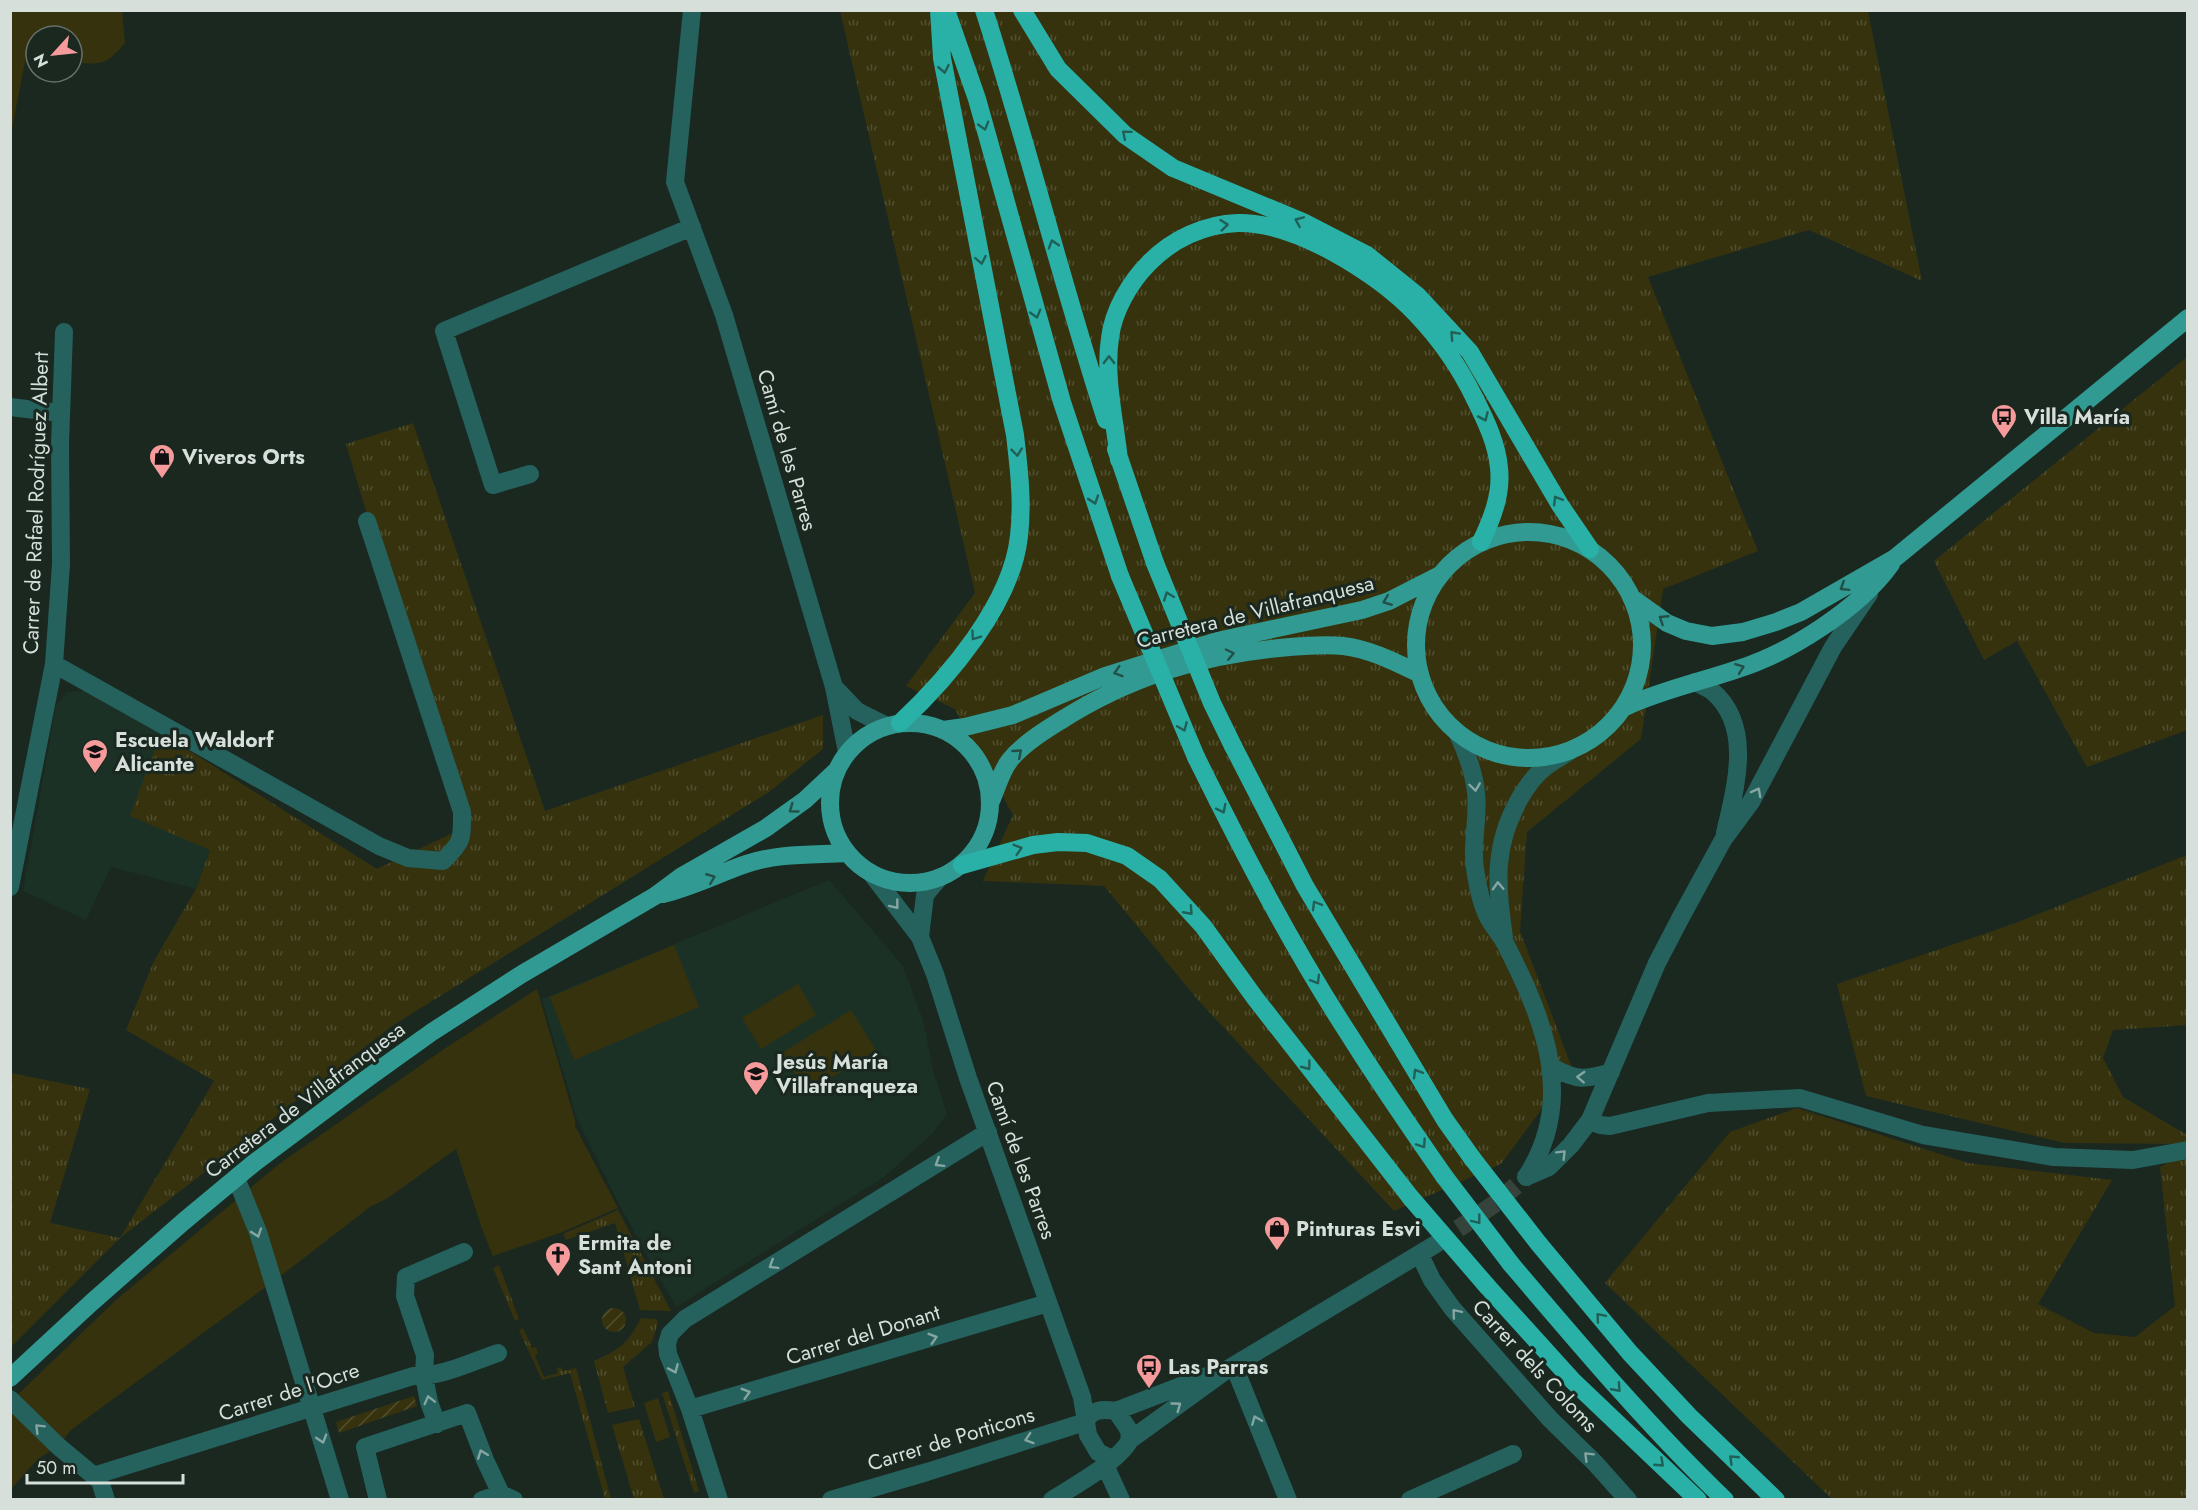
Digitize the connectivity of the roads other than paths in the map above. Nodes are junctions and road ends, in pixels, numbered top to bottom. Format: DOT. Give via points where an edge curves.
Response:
graph roads {
  1 [pos="692,10"];
  2 [pos="939,10"];
  3 [pos="946,10"];
  4 [pos="984,10"];
  5 [pos="1022,10"];
  6 [pos="692,227"];
  7 [pos="2187,318"];
  8 [pos="64,332"];
  9 [pos="10,407"];
  10 [pos="60,413"];
  11 [pos="1119,460"];
  12 [pos="530,474"];
  13 [pos="367,521"];
  14 [pos="1481,542"];
  15 [pos="1590,549"];
  16 [pos="1895,558"];
  17 [pos="1439,575"];
  18 [pos="1880,579"];
  19 [pos="1632,598"];
  20 [pos="54,664"];
  21 [pos="1420,674"];
  22 [pos="1695,682"];
  23 [pos="834,687"];
  24 [pos="1624,707"];
  25 [pos="893,724"];
  26 [pos="943,730"];
  27 [pos="1457,732"];
  28 [pos="1570,751"];
  29 [pos="848,752"];
  30 [pos="837,770"];
  31 [pos="990,803"];
  32 [pos="1723,840"];
  33 [pos="847,853"];
  34 [pos="962,865"];
  35 [pos="871,873"];
  36 [pos="940,877"];
  37 [pos="10,887"];
  38 [pos="655,896"];
  39 [pos="920,937"];
  40 [pos="1505,944"];
  41 [pos="1552,1067"];
  42 [pos="1611,1072"];
  43 [pos="1590,1120"];
  44 [pos="988,1131"];
  45 [pos="2187,1150"];
  46 [pos="236,1178"];
  47 [pos="1436,1244"];
  48 [pos="464,1252"];
  49 [pos="1420,1255"];
  50 [pos="1048,1303"];
  51 [pos="498,1353"];
  52 [pos="1231,1367"];
  53 [pos="424,1376"];
  54 [pos="10,1378"];
  55 [pos="10,1399"];
  56 [pos="312,1409"];
  57 [pos="690,1409"];
  58 [pos="1116,1411"];
  59 [pos="1091,1416"];
  60 [pos="436,1424"];
  61 [pos="1130,1440"];
  62 [pos="1513,1454"];
  63 [pos="1108,1462"];
  64 [pos="98,1491"];
  65 [pos="507,1497"];
  66 [pos="340,1500"];
  67 [pos="378,1500"];
  68 [pos="482,1500"];
  69 [pos="719,1500"];
  70 [pos="831,1500"];
  71 [pos="1053,1500"];
  72 [pos="1121,1500"];
  73 [pos="1288,1500"];
  74 [pos="1410,1500"];
  75 [pos="1628,1500"];
  76 [pos="1698,1500"];
  77 [pos="1725,1500"];
  78 [pos="1776,1500"];
  1 -- 6 [label="street, Camí de les Parres" via="675,183"];
  2 -- 25 [label="highway, one-way" via="942,58 1015,435 1022,496 1019,539 1009,576 992,610 937,686"];
  3 -- 77 [label="highway, one-way, bridge" via="980,110 1062,402 1120,576 1196,757 1268,898 1350,1036 1444,1176 1511,1264 1653,1427"];
  11 -- 4 [label="highway, one-way"];
  15 -- 5 [label="highway, one-way" via="1470,352 1418,296 1368,255 1303,222 1173,168 1125,135 1058,69"];
  6 -- 12 [label="street" via="444,331 493,485"];
  6 -- 23 [label="street, Camí de les Parres" via="724,315"];
  7 -- 16 [label="main road"];
  8 -- 10 [label="street, Carrer de Rafael Rodríguez Albert"];
  9 -- 10 [label="street"];
  10 -- 20 [label="street, Carrer de Rafael Rodríguez Albert" via="62,564"];
  11 -- 14 [label="highway, one-way" via="1109,377 1110,338 1120,305 1135,277 1156,255 1182,237 1213,226 1239,223 1266,227 1326,249 1365,272 1389,288 1441,342 1468,385 1493,438 1499,468 1498,493"];
  78 -- 11 [label="highway, one-way, bridge" via="1644,1369 1539,1244 1445,1120 1305,886 1233,746 1155,563"];
  13 -- 20 [label="street" via="462,812 459,845 443,861 408,858 379,846"];
  14 -- 15 [label="main road" via="1499,535 1536,531 1573,540"];
  14 -- 17 [label="main road" via="1458,556"];
  15 -- 19 [label="main road" via="1615,570"];
  16 -- 18 [label="main road"];
  16 -- 19 [label="main road, one-way" via="1801,612 1743,632 1712,636 1686,631"];
  17 -- 21 [label="main road" via="1418,622"];
  17 -- 26 [label="main road, Carretera de Villafranquesa, one-way" via="1362,610 1217,640 1105,676 1013,715"];
  22 -- 18 [label="main road, one-way" via="1740,669 1825,625"];
  32 -- 18 [label="street, one-way" via="1751,802 1833,647"];
  19 -- 24 [label="main road" via="1640,619 1642,653 1635,686"];
  20 -- 37 [label="street, Carrer de Rafael Rodríguez Albert"];
  21 -- 27 [label="main road" via="1440,716"];
  31 -- 21 [label="main road, Carretera de Villafranquesa, one-way" via="1010,760 1038,735 1128,683 1177,666 1239,652 1319,645 1368,651"];
  22 -- 24 [label="main road"];
  22 -- 32 [label="street" via="1723,704 1737,740 1739,764"];
  23 -- 25 [label="street, Camí de les Parres" via="857,711"];
  23 -- 29 [label="street, Camí de les Parres"];
  24 -- 28 [label="main road" via="1601,733"];
  25 -- 26 [label="main road" via="929,725"];
  25 -- 29 [label="main road" via="865,736"];
  26 -- 31 [label="main road" via="972,752 988,784"];
  27 -- 28 [label="main road" via="1477,745 1507,756 1547,757"];
  27 -- 40 [label="street, one-way" via="1471,765 1476,794 1475,873 1485,911"];
  40 -- 28 [label="street, one-way" via="1497,868 1502,840 1524,791 1541,770"];
  29 -- 30 [label="main road"];
  30 -- 33 [label="main road" via="830,813"];
  30 -- 38 [label="main road, Carretera de Villafranquesa, one-way" via="766,828"];
  31 -- 34 [label="main road" via="983,837"];
  32 -- 42 [label="street" via="1657,963"];
  33 -- 35 [label="main road"];
  38 -- 33 [label="main road, Carretera de Villafranquesa, one-way" via="776,857"];
  34 -- 36 [label="main road"];
  34 -- 76 [label="highway, one-way, bridge" via="1033,845 1087,843 1127,856 1160,879 1203,926 1410,1198 1573,1382"];
  35 -- 36 [label="main road" via="905,883"];
  35 -- 39 [label="street, Camí de les Parres, one-way"];
  36 -- 39 [label="street, Camí de les Parres" via="925,895"];
  38 -- 46 [label="main road, Carretera de Villafranquesa" via="432,1032"];
  39 -- 44 [label="street, Camí de les Parres"];
  40 -- 41 [label="street" via="1536,1013"];
  42 -- 41 [label="street, one-way" via="1587,1079"];
  41 -- 43 [label="street, one-way" via="1550,1120 1544,1144 1526,1177 1549,1167"];
  42 -- 43 [label="street"];
  43 -- 45 [label="street" via="1610,1126 1708,1103 1800,1098 1923,1135 2054,1157 2133,1160"];
  44 -- 50 [label="street, Camí de les Parres"];
  44 -- 57 [label="street, one-way" via="685,1319 670,1334 667,1344"];
  46 -- 54 [label="main road, Carretera de Villafranquesa" via="123,1273"];
  46 -- 56 [label="street, one-way" via="258,1232"];
  47 -- 49 [label="street"];
  48 -- 53 [label="street" via="406,1277 405,1296 425,1355"];
  49 -- 52 [label="street"];
  75 -- 49 [label="street, Carrer dels Coloms, one-way" via="1452,1308"];
  57 -- 50 [label="street, Carrer del Donant, one-way"];
  50 -- 59 [label="street, Camí de les Parres"];
  51 -- 53 [label="street, Carrer de l'Ocre"];
  52 -- 58 [label="street"];
  61 -- 52 [label="street, one-way"];
  73 -- 52 [label="street, one-way"];
  53 -- 56 [label="street, Carrer de l'Ocre" via="413,1376"];
  60 -- 53 [label="street, one-way"];
  64 -- 55 [label="street, one-way"];
  56 -- 64 [label="street, Carrer de l'Ocre"];
  56 -- 66 [label="street, one-way"];
  57 -- 69 [label="street"];
  58 -- 59 [label="street"];
  58 -- 61 [label="street" via="1129,1430"];
  59 -- 63 [label="street" via="1088,1435"];
  59 -- 70 [label="street, Carrer de Porticons, one-way"];
  65 -- 60 [label="street, one-way" via="484,1460 466,1413"];
  60 -- 67 [label="street" via="365,1447"];
  61 -- 63 [label="street"];
  62 -- 74 [label="street"];
  63 -- 71 [label="street"];
  63 -- 72 [label="street"];
  65 -- 68 [label="street"];
}
